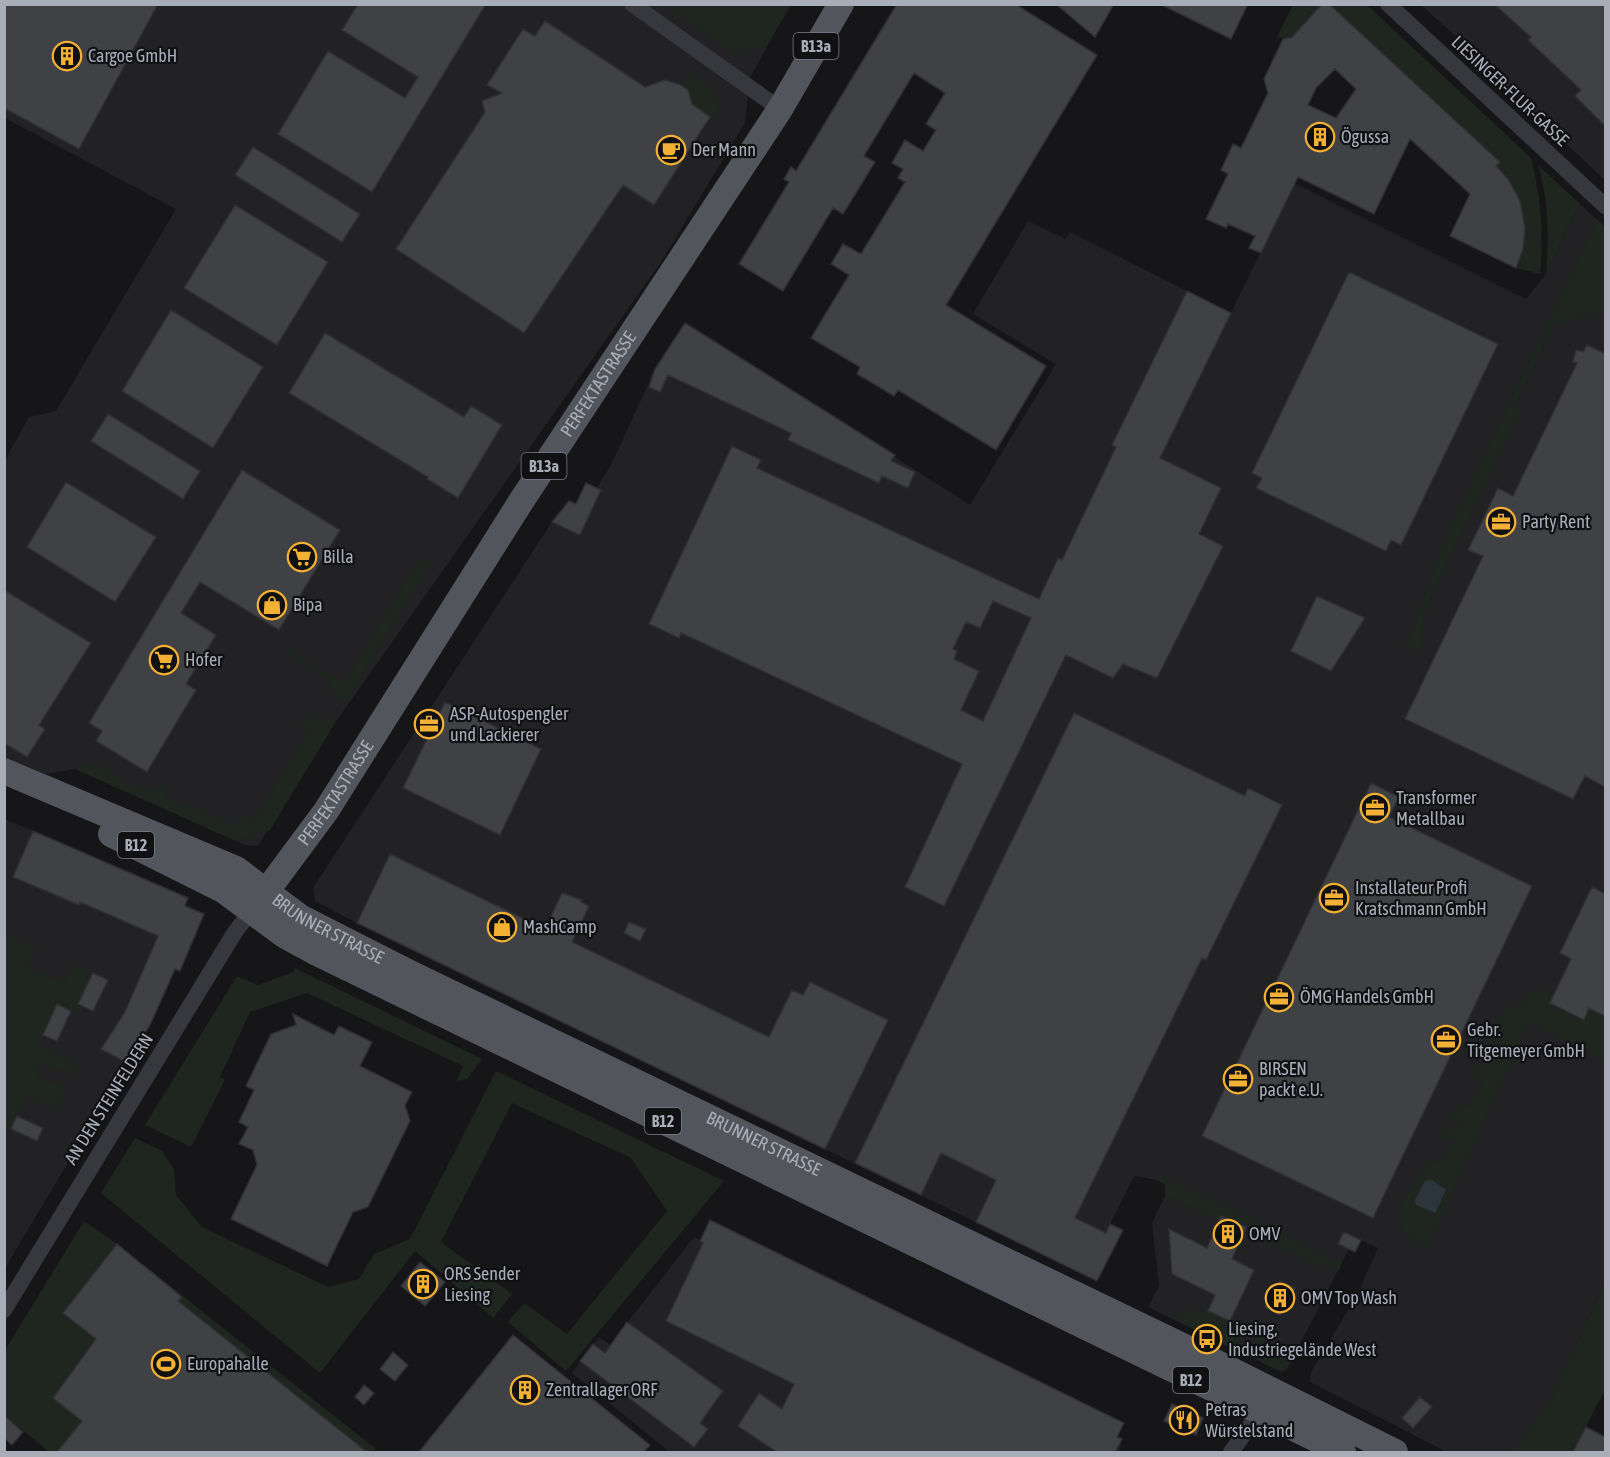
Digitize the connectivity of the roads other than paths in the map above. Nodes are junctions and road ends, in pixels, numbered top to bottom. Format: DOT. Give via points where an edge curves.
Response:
graph roads {
  1 [pos="632,4"];
  2 [pos="841,4"];
  3 [pos="1388,4"];
  4 [pos="780,109"];
  5 [pos="1605,207"];
  6 [pos="4,771"];
  7 [pos="4,789"];
  8 [pos="259,901"];
  9 [pos="4,1310"];
  10 [pos="1275,1391"];
  11 [pos="1259,1413"];
  12 [pos="1232,1452"];
  13 [pos="1343,1452"];
  14 [pos="1395,1452"];
  1 -- 4 [label="street"];
  2 -- 4 [label="main road, PERFEKTASTRASSE / B13a"];
  3 -- 5 [label="street, LIESINGER-FLUR-GASSE"];
  4 -- 8 [label="main road, PERFEKTASTRASSE / B13a" via="472,577 326,811"];
  6 -- 8 [label="main road, BRUNNER STRASSE / B12" via="236,870"];
  7 -- 8 [label="main road, BRUNNER STRASSE / B12" via="150,851 223,890"];
  8 -- 9 [label="street, AN DEN STEINFELDERN" via="235,932"];
  8 -- 10 [label="main road, BRUNNER STRASSE / B12" via="300,917"];
  8 -- 11 [label="main road, BRUNNER STRASSE / B12" via="284,935 317,953"];
  10 -- 11 [label="street"];
  10 -- 14 [label="main road, BRUNNER STRASSE / B12"];
  11 -- 12 [label="street"];
  11 -- 13 [label="main road, BRUNNER STRASSE / B12"];
}
